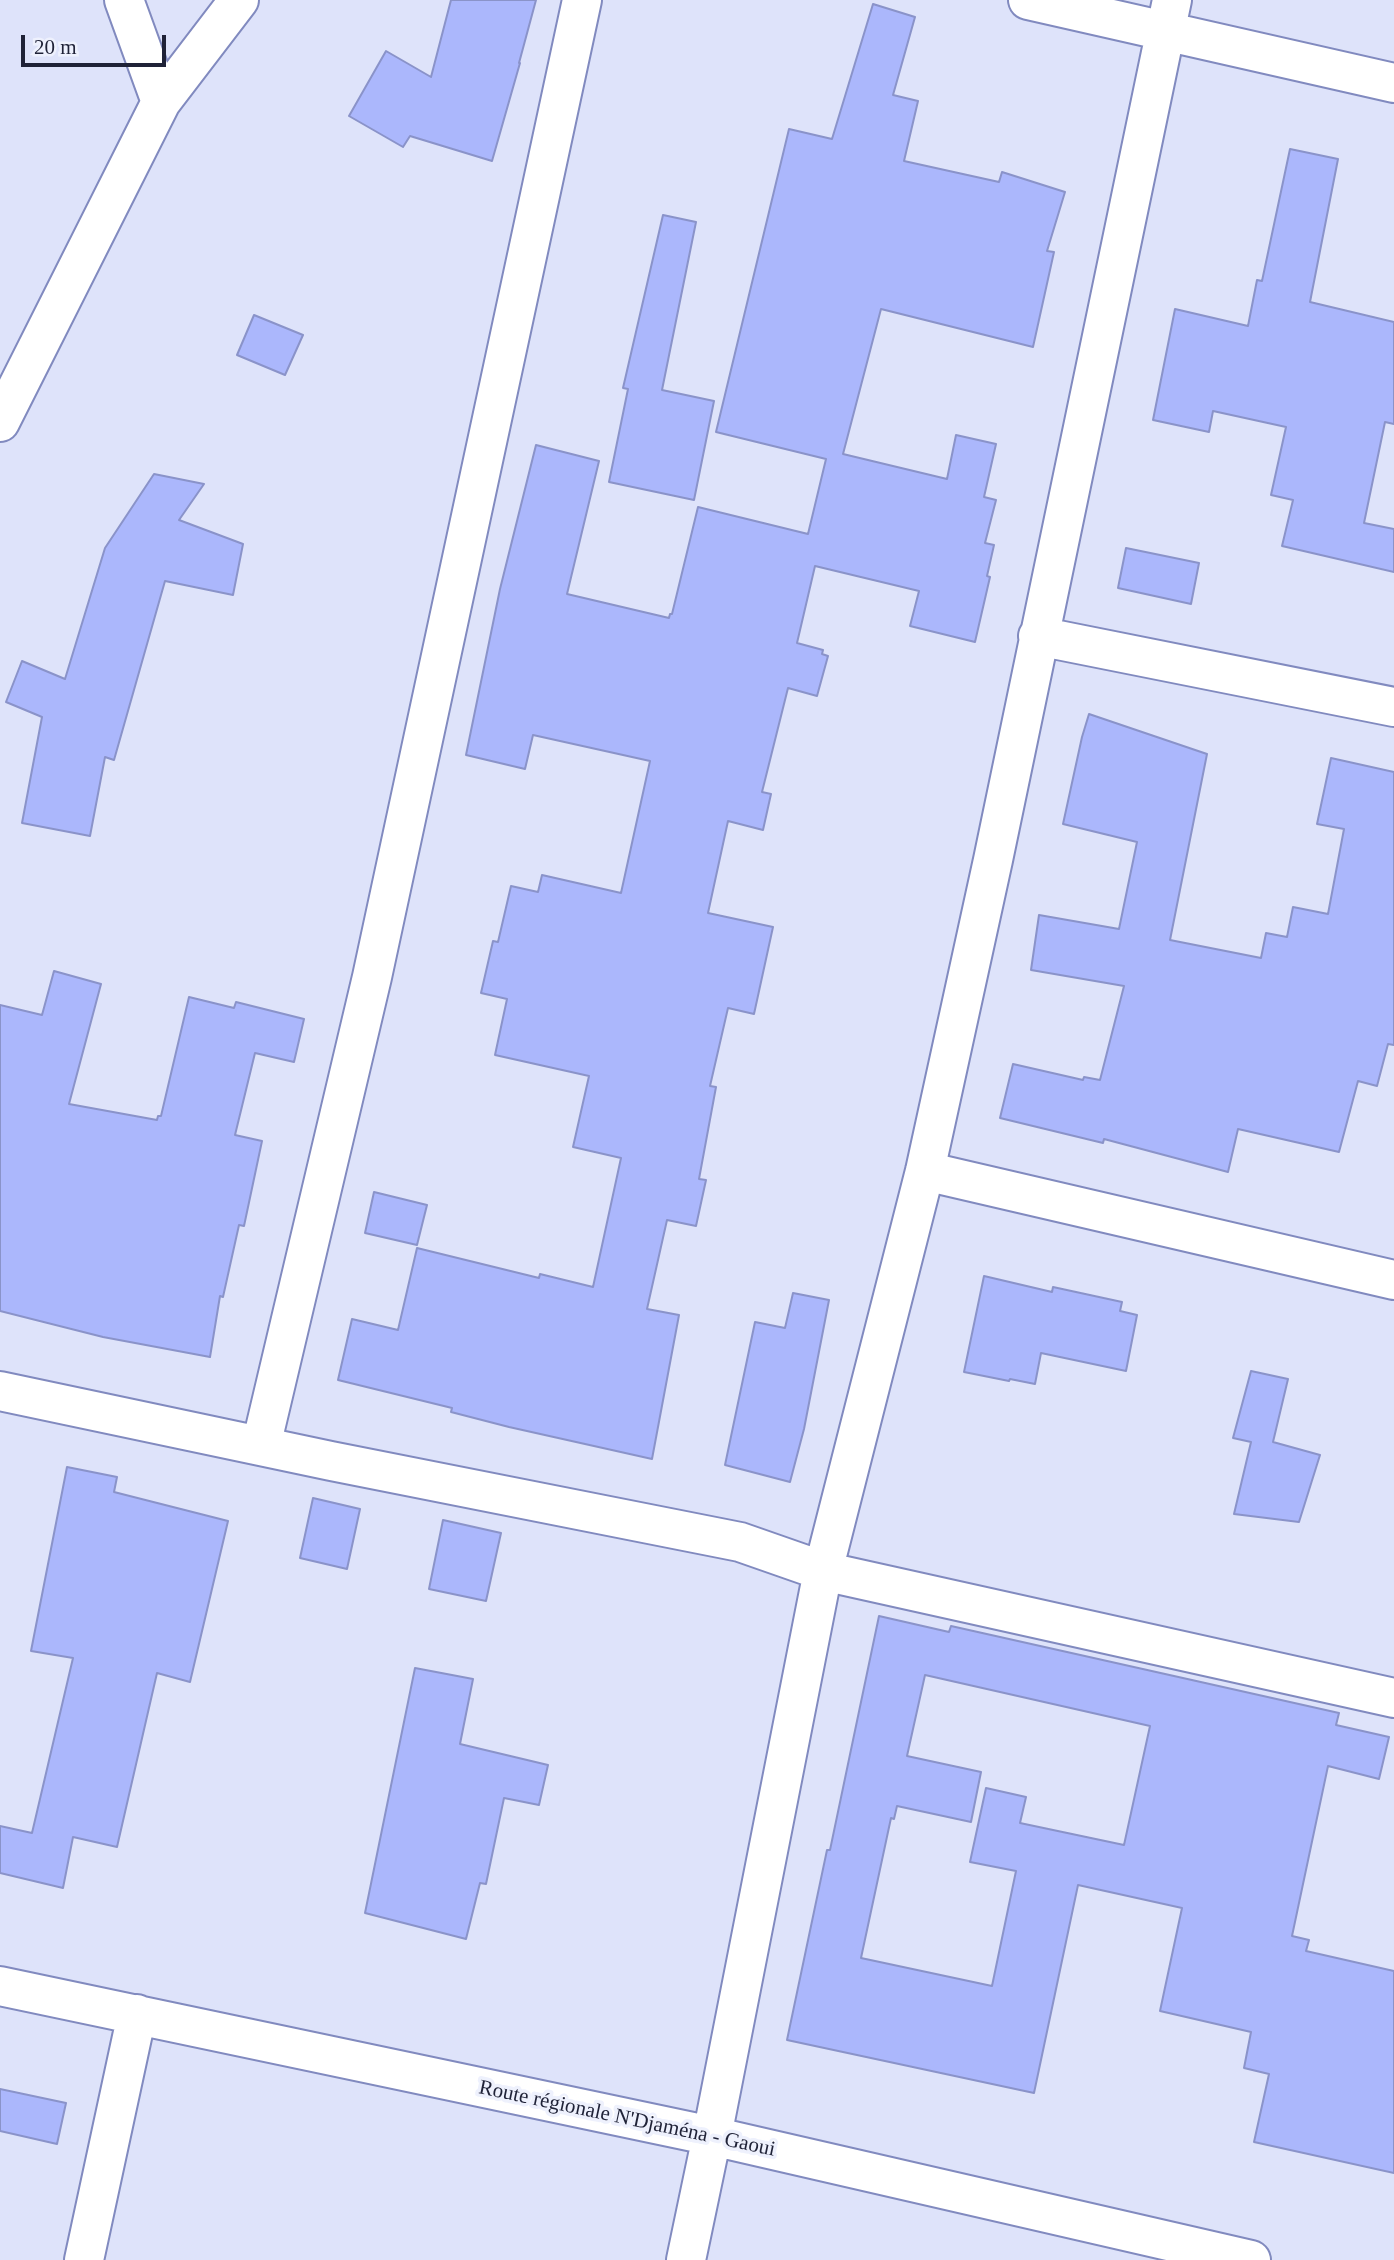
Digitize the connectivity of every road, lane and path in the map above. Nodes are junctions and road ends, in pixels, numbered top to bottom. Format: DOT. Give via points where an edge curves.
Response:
graph roads {
  1 [pos="124,0"];
  2 [pos="239,0"];
  3 [pos="582,0"];
  4 [pos="1028,0"];
  5 [pos="1168,16"];
  6 [pos="1394,83"];
  7 [pos="161,103"];
  8 [pos="16,353"];
  9 [pos="0,422"];
  10 [pos="1038,636"];
  11 [pos="1394,707"];
  12 [pos="925,1171"];
  13 [pos="1394,1280"];
  14 [pos="0,1391"];
  15 [pos="261,1446"];
  16 [pos="823,1571"];
  17 [pos="1394,1698"];
  18 [pos="0,1986"];
  19 [pos="137,2014"];
  20 [pos="712,2136"];
  21 [pos="84,2260"];
  22 [pos="686,2260"];
  23 [pos="1251,2260"];
  1 -- 7 [label="street"];
  2 -- 7 [label="street"];
  3 -- 15 [label="street" via="372,976"];
  4 -- 5 [label="street"];
  5 -- 6 [label="street"];
  5 -- 10 [label="street"];
  7 -- 8 [label="street"];
  8 -- 9 [label="street"];
  10 -- 11 [label="street"];
  10 -- 12 [label="street"];
  12 -- 13 [label="street"];
  12 -- 16 [label="street"];
  14 -- 15 [label="street"];
  15 -- 16 [label="street" via="740,1542"];
  16 -- 17 [label="street"];
  16 -- 20 [label="street"];
  18 -- 19 [label="street, Route régionale N'Djaména - Gaoui"];
  19 -- 20 [label="street, Route régionale N'Djaména - Gaoui"];
  19 -- 21 [label="street"];
  20 -- 22 [label="street"];
  20 -- 23 [label="street, Route régionale N'Djaména - Gaoui"];
}
